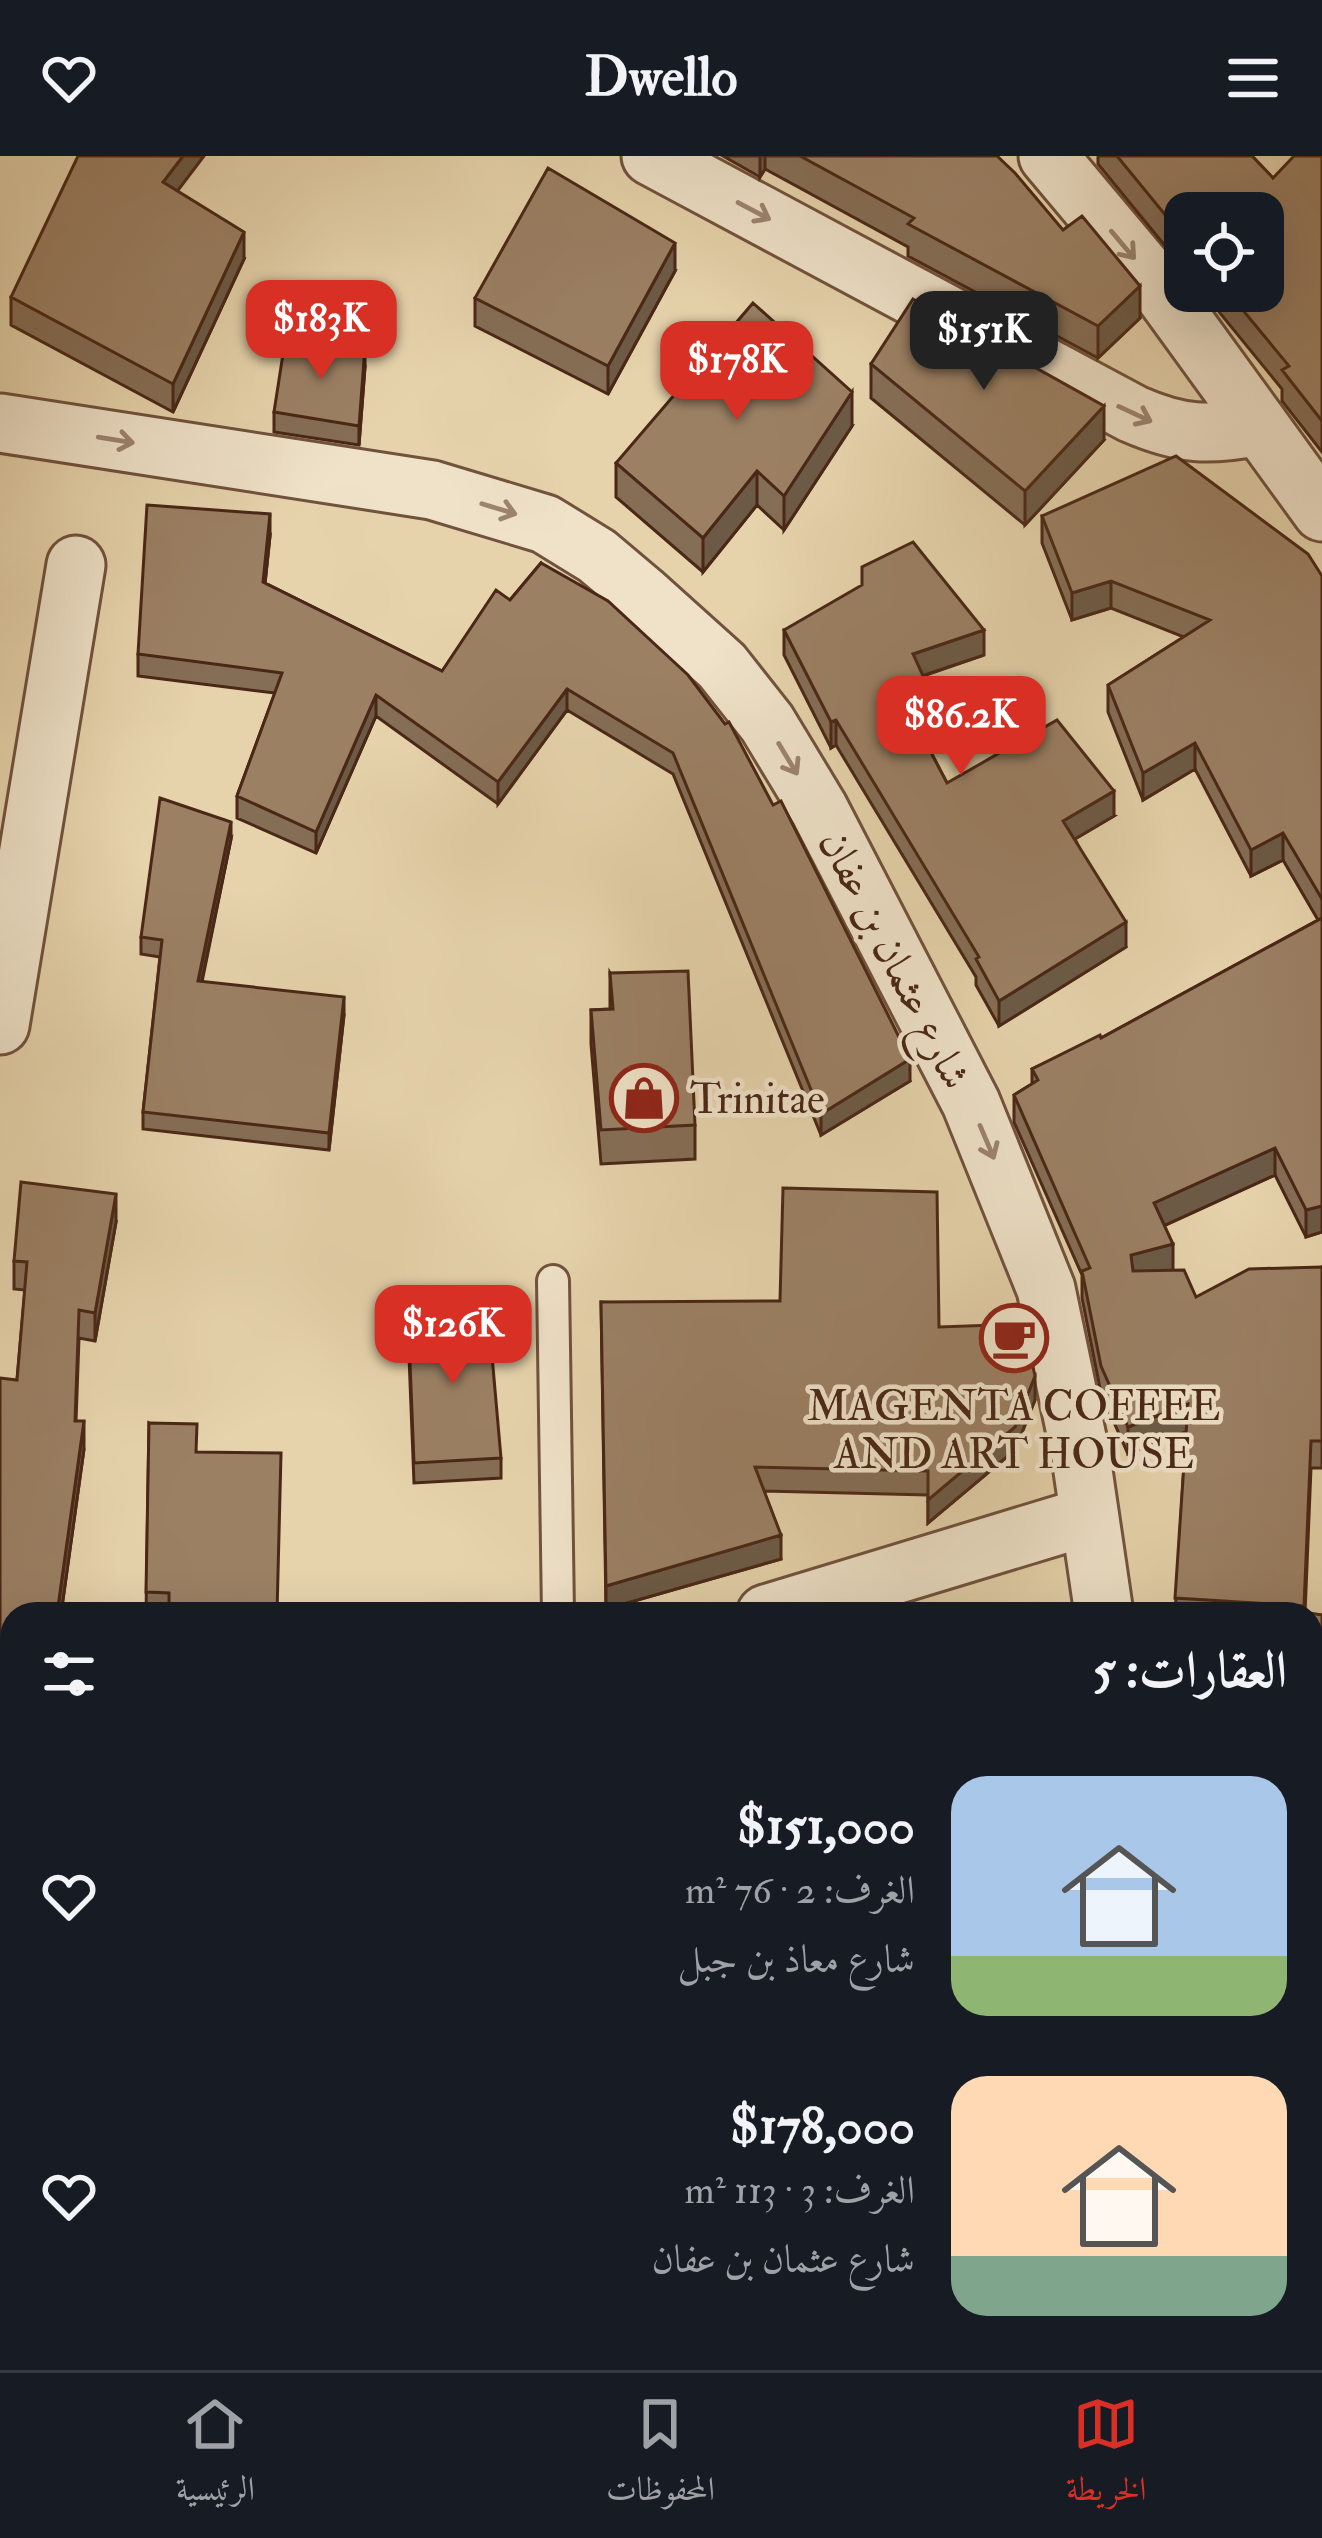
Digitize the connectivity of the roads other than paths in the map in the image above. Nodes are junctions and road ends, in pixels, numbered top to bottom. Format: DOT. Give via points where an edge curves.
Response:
graph roads {
  1 [pos="651,156"];
  2 [pos="1048,156"];
  3 [pos="0,423"];
  4 [pos="1259,425"];
  5 [pos="1322,512"];
  6 [pos="76,565"];
  7 [pos="0,1025"];
  8 [pos="553,1281"];
  9 [pos="1089,1516"];
  10 [pos="558,1602"];
  11 [pos="806,1602"];
  12 [pos="1102,1602"];
  1 -- 4 [label="street, one-way" via="1146,420 1213,435"];
  2 -- 4 [label="street, one-way"];
  3 -- 9 [label="street, شارع عثمان بن عفان, one-way" via="432,490 545,524 597,556 722,666 819,809 971,1103 1046,1289"];
  4 -- 5 [label="street"];
  6 -- 7 [label="street"];
  8 -- 10 [label="lane"];
  9 -- 11 [label="street"];
  9 -- 12 [label="street, شارع عثمان بن عفان"];
}
